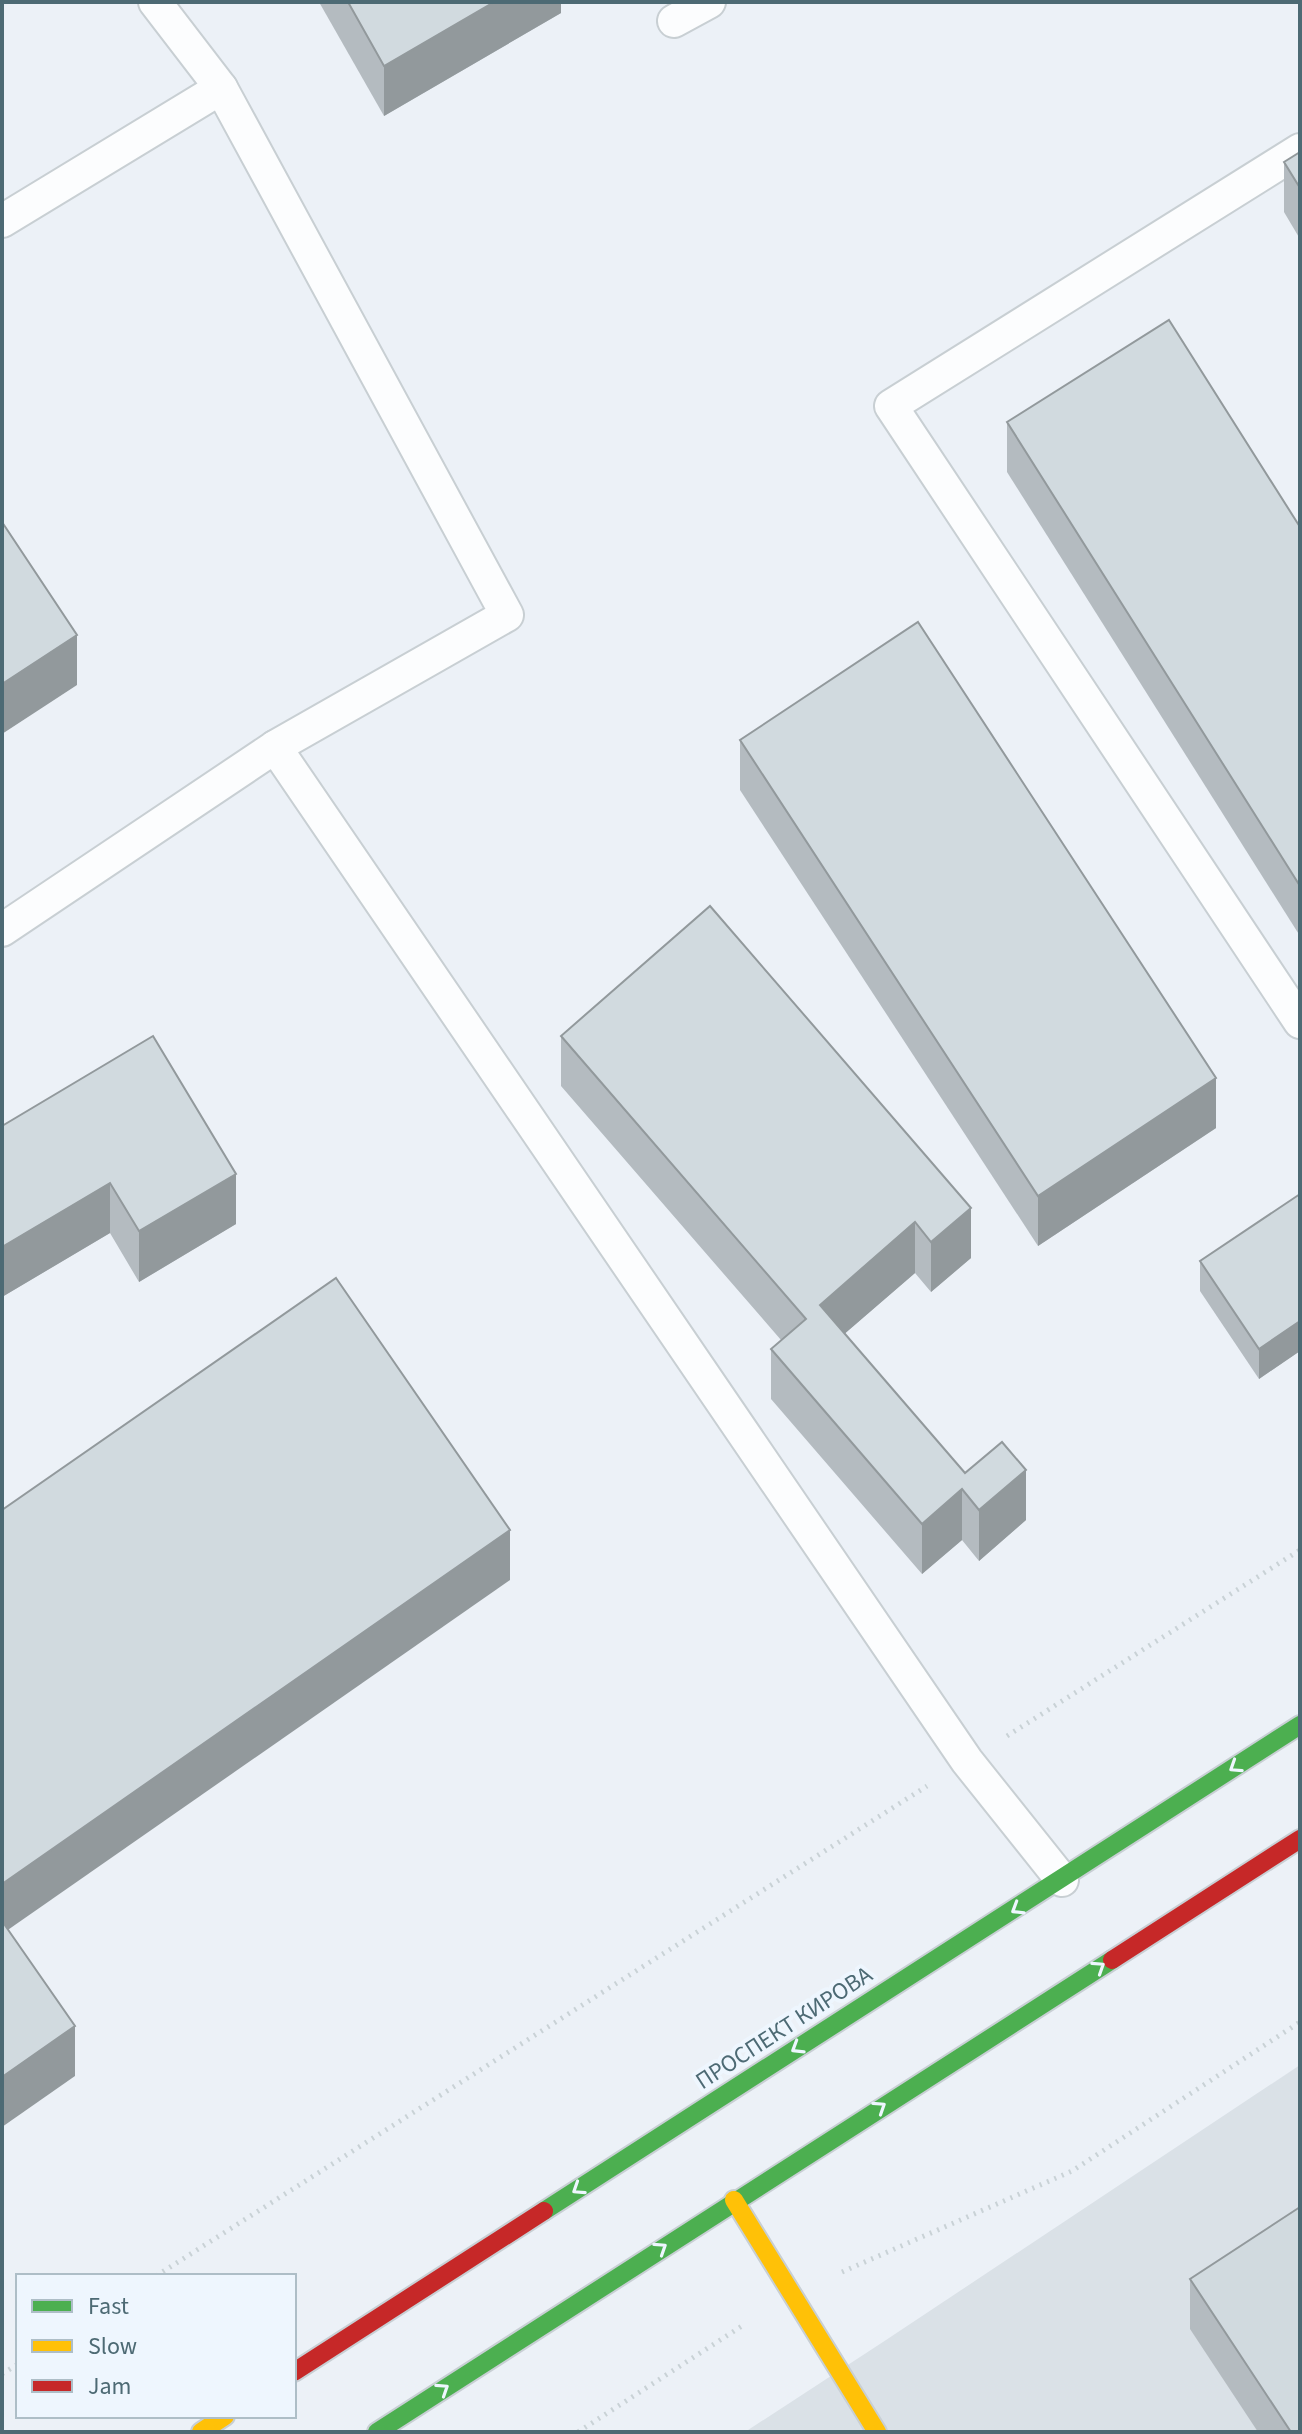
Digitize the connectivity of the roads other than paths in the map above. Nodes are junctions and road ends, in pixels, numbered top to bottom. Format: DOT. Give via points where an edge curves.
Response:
graph roads {
  1 [pos="155,2"];
  2 [pos="709,2"];
  3 [pos="674,21"];
  4 [pos="221,88"];
  5 [pos="1300,150"];
  6 [pos="2,221"];
  7 [pos="275,747"];
  8 [pos="2,930"];
  9 [pos="1300,1022"];
  10 [pos="1300,1725"];
  11 [pos="1300,1839"];
  12 [pos="1062,1880"];
  13 [pos="734,2200"];
  14 [pos="296,2371"];
  15 [pos="222,2418"];
  16 [pos="201,2432"];
  17 [pos="377,2432"];
  18 [pos="877,2432"];
  1 -- 4 [label="lane"];
  2 -- 3 [label="lane"];
  4 -- 6 [label="lane"];
  4 -- 7 [label="lane" via="507,615"];
  5 -- 9 [label="lane" via="891,406"];
  7 -- 8 [label="lane"];
  7 -- 12 [label="lane" via="967,1761"];
  10 -- 12 [label="main road, ПРОСПЕКТ КИРОВА, one-way"];
  13 -- 11 [label="main road, one-way"];
  12 -- 14 [label="main road, ПРОСПЕКТ КИРОВА, one-way"];
  17 -- 13 [label="main road, one-way"];
  13 -- 18 [label="main road"];
  15 -- 16 [label="main road"];
}
